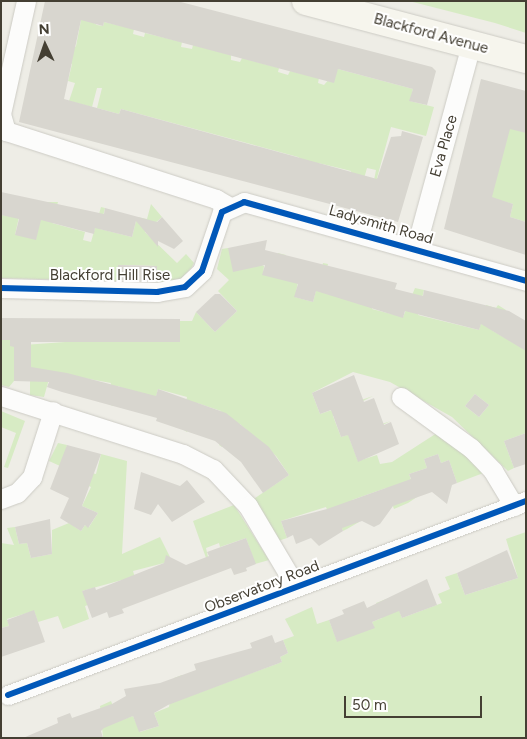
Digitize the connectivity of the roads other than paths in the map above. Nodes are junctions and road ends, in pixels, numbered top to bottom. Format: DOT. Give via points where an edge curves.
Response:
graph roads {
  1 [pos="26,1"];
  2 [pos="306,1"];
  3 [pos="471,45"];
  4 [pos="526,59"];
  5 [pos="228,206"];
  6 [pos="416,247"];
  7 [pos="526,281"];
  8 [pos="1,288"];
  9 [pos="1,396"];
  10 [pos="401,397"];
  11 [pos="53,412"];
  12 [pos="1,499"];
  13 [pos="520,503"];
  14 [pos="296,587"];
  15 [pos="8,695"];
  1 -- 5 [label="street" via="2,114 3,126 12,135 216,199"];
  2 -- 3 [label="street, Blackford Avenue"];
  3 -- 4 [label="street, Blackford Avenue"];
  3 -- 6 [label="street, Eva Place"];
  5 -- 6 [label="street, Ladysmith Road" via="254,202"];
  5 -- 8 [label="street, Blackford Hill Rise" via="218,219 202,271 185,287 157,292"];
  6 -- 7 [label="street, Ladysmith Road"];
  9 -- 11 [label="street"];
  10 -- 13 [label="street" via="471,448"];
  11 -- 12 [label="street" via="32,477 17,493"];
  11 -- 14 [label="street" via="183,454 213,469 248,506"];
  13 -- 14 [label="street, Observatory Road"];
  14 -- 15 [label="street, Observatory Road"];
}
